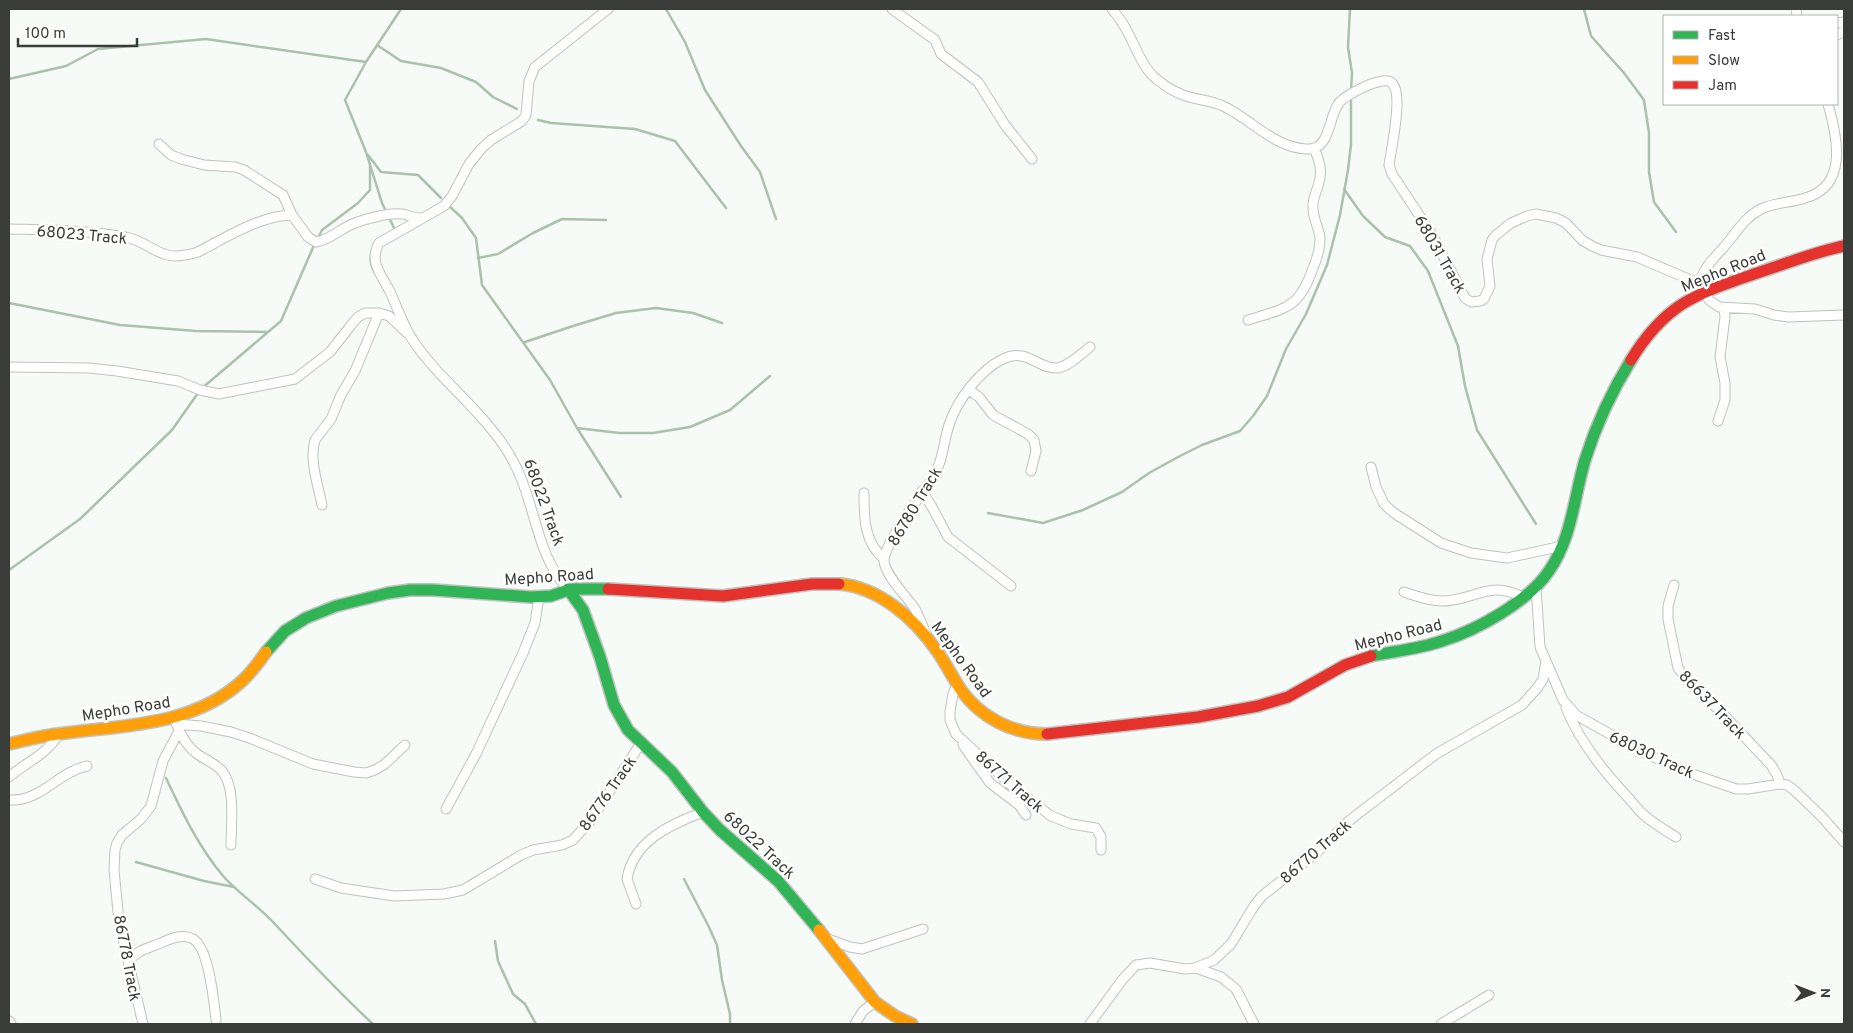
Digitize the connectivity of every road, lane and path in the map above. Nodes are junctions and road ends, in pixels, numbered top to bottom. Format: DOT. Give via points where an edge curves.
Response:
graph roads {
  1 [pos="608,9"];
  2 [pos="892,9"];
  3 [pos="1112,9"];
  4 [pos="1828,105"];
  5 [pos="159,144"];
  6 [pos="1314,148"];
  7 [pos="1032,159"];
  8 [pos="292,215"];
  9 [pos="423,218"];
  10 [pos="9,229"];
  11 [pos="1844,246"];
  12 [pos="1702,288"];
  13 [pos="1724,308"];
  14 [pos="379,312"];
  15 [pos="1844,315"];
  16 [pos="1248,320"];
  17 [pos="410,336"];
  18 [pos="1090,347"];
  19 [pos="9,367"];
  20 [pos="969,390"];
  21 [pos="1718,422"];
  22 [pos="1371,467"];
  23 [pos="1031,471"];
  24 [pos="922,492"];
  25 [pos="864,493"];
  26 [pos="322,505"];
  27 [pos="1562,546"];
  28 [pos="884,559"];
  29 [pos="1674,585"];
  30 [pos="1011,586"];
  31 [pos="1536,587"];
  32 [pos="568,589"];
  33 [pos="1404,592"];
  34 [pos="540,596"];
  35 [pos="1522,597"];
  36 [pos="928,639"];
  37 [pos="1546,661"];
  38 [pos="957,685"];
  39 [pos="1563,700"];
  40 [pos="176,724"];
  41 [pos="59,733"];
  42 [pos="956,734"];
  43 [pos="641,743"];
  44 [pos="9,744"];
  45 [pos="405,745"];
  46 [pos="87,766"];
  47 [pos="9,777"];
  48 [pos="1780,784"];
  49 [pos="9,800"];
  50 [pos="446,809"];
  51 [pos="703,812"];
  52 [pos="1026,815"];
  53 [pos="1676,837"];
  54 [pos="1844,842"];
  55 [pos="231,845"];
  56 [pos="1101,850"];
  57 [pos="315,879"];
  58 [pos="636,904"];
  59 [pos="923,929"];
  60 [pos="824,938"];
  61 [pos="129,961"];
  62 [pos="1195,968"];
  63 [pos="1489,995"];
  64 [pos="875,1002"];
  65 [pos="216,1020"];
  66 [pos="142,1024"];
  67 [pos="855,1024"];
  68 [pos="912,1024"];
  69 [pos="1090,1024"];
  70 [pos="1254,1024"];
  71 [pos="1441,1024"];
  1 -- 9 [label="street, 68022 Track" via="535,67 529,81 526,115 522,121 480,149 444,206"];
  2 -- 7 [label="street" via="935,40 941,54 978,82"];
  3 -- 6 [label="street" via="1154,77 1182,95 1225,107 1277,141 1300,148"];
  4 -- 12 [label="street" via="1837,154 1828,183 1815,195 1772,205 1744,221 1703,271"];
  5 -- 8 [label="street" via="171,155 187,161 244,170 283,195"];
  6 -- 12 [label="street, 68031 Track" via="1321,144 1340,101 1381,80 1393,83 1397,103 1389,165 1392,174 1433,236 1465,298 1472,302 1484,299 1490,286 1486,259 1496,234 1511,223 1536,214 1566,223 1592,246 1637,257"];
  6 -- 16 [label="street" via="1321,174 1312,206 1320,246 1306,289 1294,302 1281,309"];
  8 -- 9 [label="street" via="308,237 316,242 365,219 402,214"];
  8 -- 10 [label="street, 68023 Track" via="270,218 189,255 164,254 125,237"];
  9 -- 17 [label="street, 68022 Track" via="379,243 374,258"];
  11 -- 12 [label="street, Mepho Road"];
  12 -- 13 [label="street, 68031 Track" via="1714,304"];
  12 -- 27 [label="street, Mepho Road" via="1662,320 1616,386 1584,462"];
  13 -- 15 [label="street" via="1748,308 1788,318"];
  13 -- 21 [label="street" via="1720,357 1725,400"];
  14 -- 17 [label="street" via="389,316"];
  14 -- 19 [label="street" via="358,317 330,352 295,379 229,393 219,394 178,381 117,371"];
  14 -- 26 [label="street" via="355,371 315,440 314,465"];
  17 -- 32 [label="street, 68022 Track" via="434,368 505,446 525,488 550,562"];
  18 -- 20 [label="street, 86780 Track" via="1057,368 1020,356 1004,358 984,370"];
  20 -- 23 [label="street" via="979,397 992,415 1034,440 1036,452"];
  20 -- 24 [label="street, 86780 Track" via="950,423 940,464"];
  22 -- 27 [label="street" via="1384,504 1441,543 1471,553 1507,558"];
  24 -- 28 [label="street, 86780 Track"];
  24 -- 30 [label="street" via="948,537"];
  25 -- 28 [label="street" via="867,534"];
  27 -- 31 [label="street, Mepho Road" via="1551,570"];
  28 -- 36 [label="street, 86780 Track" via="888,571 916,610"];
  29 -- 48 [label="street, 86637 Track" via="1668,619 1678,668 1771,765"];
  31 -- 35 [label="street, Mepho Road"];
  31 -- 37 [label="street, 68030 Track" via="1538,635"];
  32 -- 34 [label="street, Mepho Road" via="556,595"];
  32 -- 36 [label="street, Mepho Road" via="727,596 810,585 850,584 868,590 891,605"];
  32 -- 43 [label="street, 68022 Track" via="588,624 619,716"];
  33 -- 35 [label="street" via="1442,601 1494,589 1511,591"];
  34 -- 40 [label="street, Mepho Road" via="405,590 330,607 294,624 276,639 250,674 234,688"];
  34 -- 50 [label="street" via="535,623 523,653 476,754"];
  35 -- 38 [label="street, Mepho Road" via="1461,634 1436,644 1362,658 1288,698 1176,721 1124,724 1065,733 1023,732 1003,725 977,709"];
  36 -- 38 [label="street, Mepho Road"];
  37 -- 39 [label="street, 68030 Track"];
  37 -- 62 [label="street, 86770 Track" via="1543,679 1522,705 1436,754 1350,820 1315,854 1262,896 1222,954"];
  38 -- 42 [label="street" via="950,720"];
  39 -- 48 [label="street, 68030 Track" via="1582,720 1690,774 1736,789"];
  39 -- 53 [label="street" via="1575,728 1597,762 1643,814"];
  40 -- 41 [label="street, Mepho Road"];
  40 -- 45 [label="street" via="231,732 313,764 354,772 375,770"];
  40 -- 55 [label="street" via="190,747 214,764 227,780 231,802"];
  40 -- 61 [label="street, 86778 Track" via="151,806 122,835 115,850 119,922"];
  41 -- 44 [label="street, Mepho Road"];
  41 -- 47 [label="street" via="50,748"];
  42 -- 52 [label="street" via="990,783 1019,805"];
  42 -- 56 [label="street, 86771 Track" via="1013,787 1051,816 1071,824 1096,828 1101,837"];
  43 -- 51 [label="street, 68022 Track" via="672,772"];
  43 -- 57 [label="street, 86776 Track" via="591,820 573,840 521,854 463,890 394,896 341,888"];
  46 -- 49 [label="street" via="69,772 37,795"];
  48 -- 54 [label="street" via="1794,790"];
  51 -- 58 [label="street" via="663,829 641,849 626,879"];
  51 -- 60 [label="street, 68022 Track" via="778,881"];
  59 -- 60 [label="street" via="862,949"];
  60 -- 64 [label="street, 68022 Track"];
  61 -- 65 [label="street" via="136,953 170,939 184,937 196,940 209,973"];
  61 -- 66 [label="street, 86778 Track"];
  62 -- 69 [label="street, 86770 Track" via="1172,968 1150,963 1136,965"];
  62 -- 70 [label="street" via="1221,977 1236,988"];
  63 -- 71 [label="street"];
  64 -- 67 [label="street" via="863,1011"];
  64 -- 68 [label="street, 68022 Track"];
}
